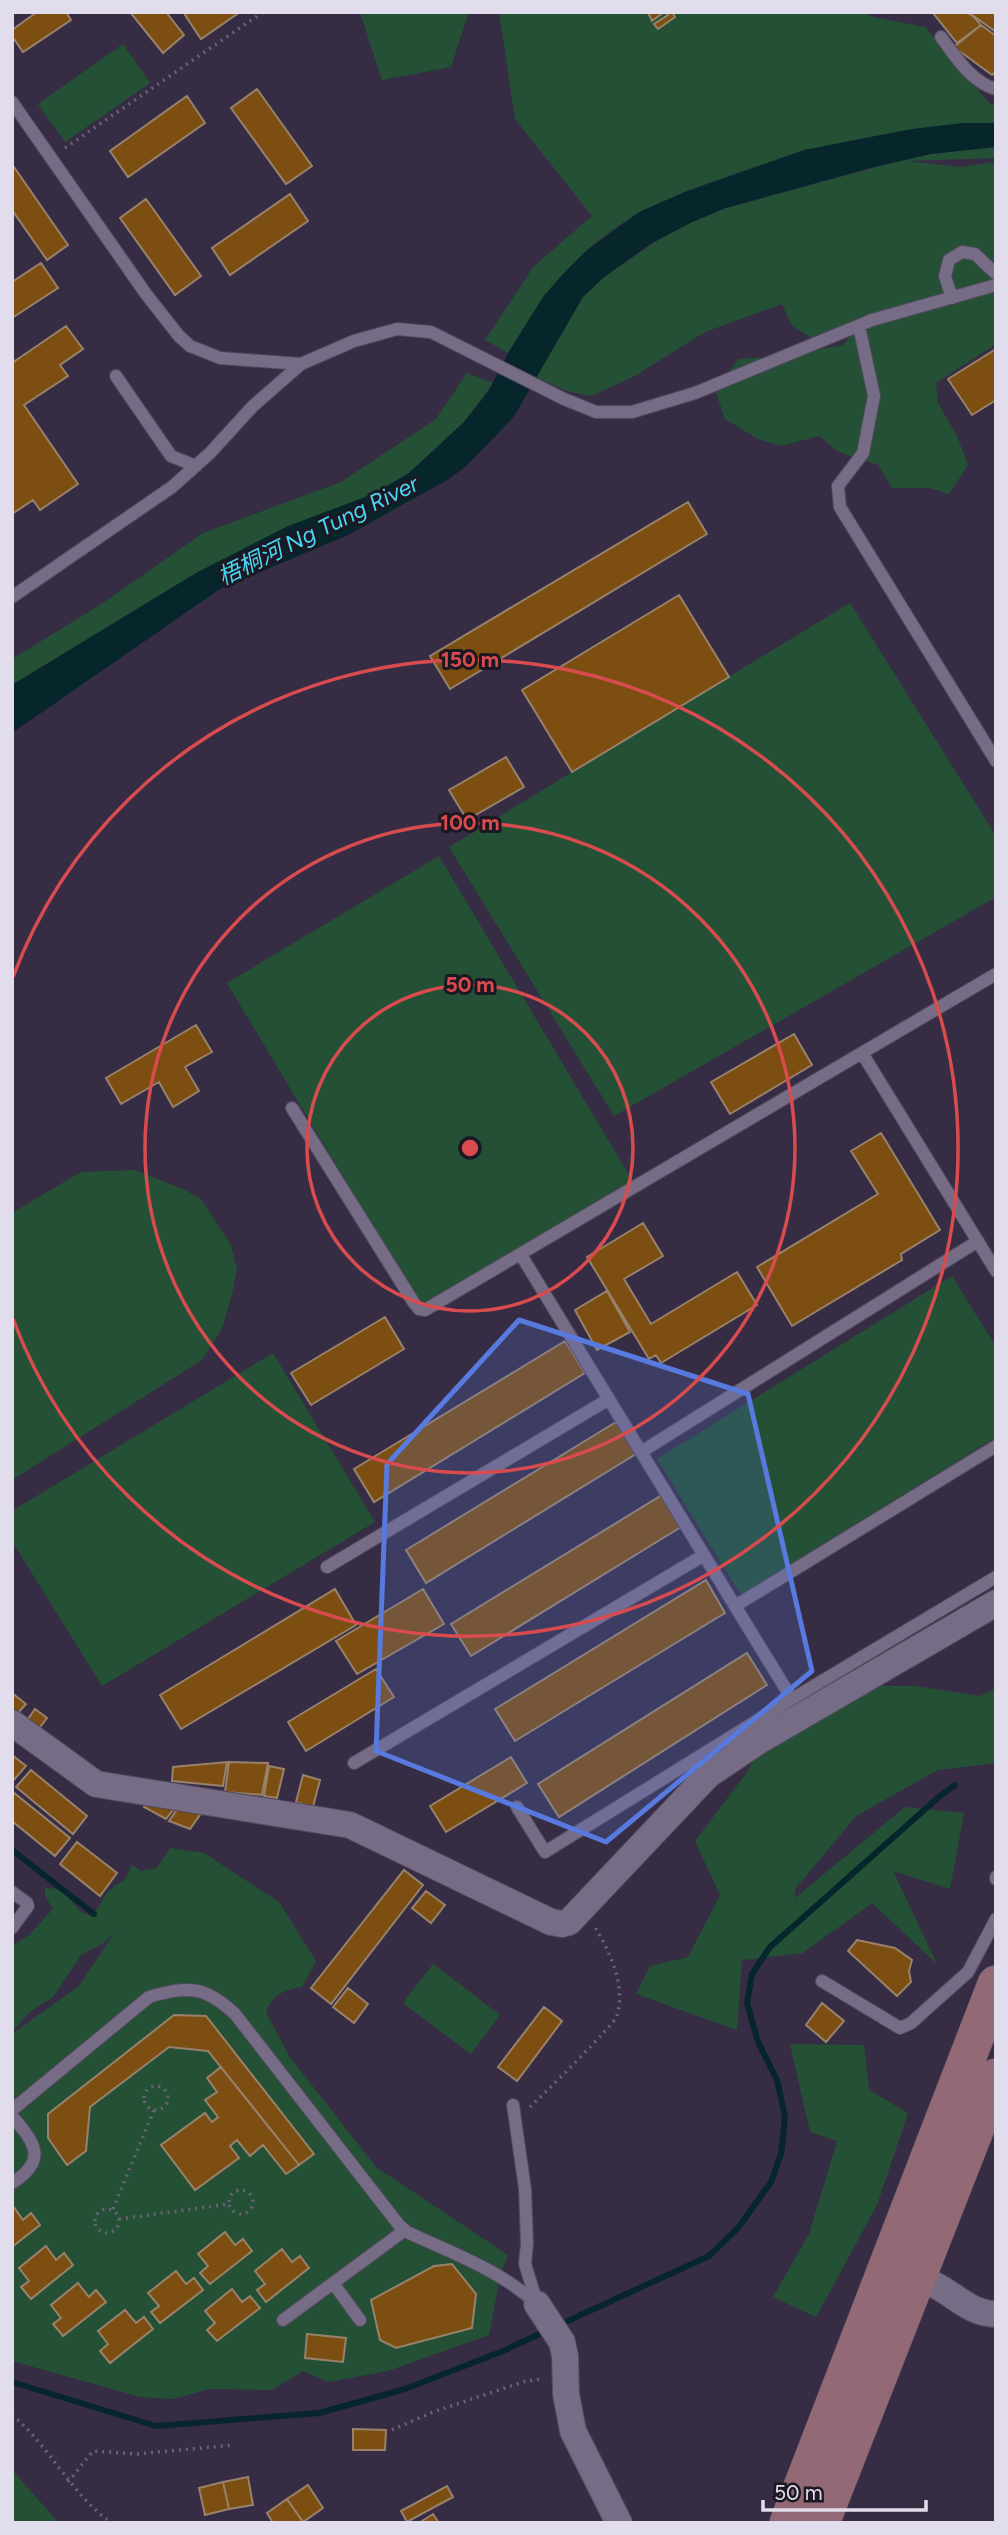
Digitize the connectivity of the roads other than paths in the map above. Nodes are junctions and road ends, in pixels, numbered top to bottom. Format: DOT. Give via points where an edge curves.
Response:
graph roads {
  1 [pos="941,37"];
  2 [pos="996,89"];
  3 [pos="12,102"];
  4 [pos="996,274"];
  5 [pos="996,285"];
  6 [pos="952,298"];
  7 [pos="859,326"];
  8 [pos="302,364"];
  9 [pos="116,376"];
  10 [pos="196,466"];
  11 [pos="12,597"];
  12 [pos="996,761"];
  13 [pos="996,974"];
  14 [pos="862,1053"];
  15 [pos="292,1108"];
  16 [pos="978,1241"];
  17 [pos="521,1255"];
  18 [pos="996,1271"];
  19 [pos="609,1399"];
  20 [pos="996,1446"];
  21 [pos="641,1452"];
  22 [pos="704,1555"];
  23 [pos="327,1567"];
  24 [pos="996,1577"];
  25 [pos="996,1603"];
  26 [pos="735,1606"];
  27 [pos="792,1699"];
  28 [pos="12,1723"];
  29 [pos="354,1763"];
  30 [pos="517,1807"];
  31 [pos="12,1892"];
  32 [pos="996,1919"];
  33 [pos="12,1928"];
  34 [pos="821,1981"];
  35 [pos="996,1984"];
  36 [pos="996,2077"];
  37 [pos="513,2105"];
  38 [pos="12,2110"];
  39 [pos="12,2116"];
  40 [pos="12,2183"];
  41 [pos="405,2230"];
  42 [pos="918,2281"];
  43 [pos="333,2283"];
  44 [pos="537,2304"];
  45 [pos="996,2314"];
  46 [pos="284,2320"];
  47 [pos="360,2320"];
  48 [pos="619,2523"];
  49 [pos="788,2523"];
  50 [pos="821,2523"];
  1 -- 2 [label="lane" via="968,72"];
  3 -- 8 [label="lane" via="146,294 190,346 220,358"];
  4 -- 6 [label="lane" via="975,254 962,252 949,260 945,276"];
  5 -- 6 [label="lane"];
  6 -- 7 [label="lane"];
  7 -- 8 [label="lane" via="695,393 632,411 596,412 431,332 397,329 354,341"];
  7 -- 12 [label="lane" via="874,396 863,453 838,486 839,507"];
  8 -- 10 [label="lane" via="253,406"];
  9 -- 10 [label="lane" via="171,456"];
  10 -- 11 [label="lane"];
  13 -- 14 [label="lane"];
  14 -- 16 [label="lane"];
  14 -- 17 [label="lane"];
  15 -- 17 [label="lane" via="419,1309 432,1309"];
  16 -- 18 [label="lane"];
  16 -- 21 [label="lane"];
  17 -- 19 [label="lane"];
  19 -- 21 [label="lane"];
  19 -- 23 [label="lane"];
  20 -- 26 [label="lane"];
  21 -- 22 [label="lane"];
  22 -- 26 [label="lane"];
  22 -- 29 [label="lane"];
  24 -- 27 [label="lane"];
  25 -- 28 [label="street" via="708,1775 581,1910 562,1924 350,1825 96,1784"];
  26 -- 27 [label="lane"];
  27 -- 30 [label="lane" via="545,1852"];
  31 -- 33 [label="lane" via="27,1906"];
  32 -- 34 [label="lane" via="968,1972 900,2028"];
  35 -- 49 [label="main road"];
  36 -- 42 [label="main road"];
  37 -- 44 [label="lane" via="525,2189 525,2264"];
  38 -- 41 [label="lane" via="149,1997 174,1990 200,1991 216,1997 234,2014"];
  39 -- 40 [label="lane" via="32,2140 35,2151 26,2174"];
  41 -- 43 [label="lane"];
  41 -- 44 [label="lane" via="500,2276"];
  42 -- 45 [label="street" via="928,2281 977,2311"];
  42 -- 50 [label="main road"];
  43 -- 46 [label="lane"];
  43 -- 47 [label="lane"];
  44 -- 48 [label="street" via="562,2342 559,2375 573,2431"];
}
